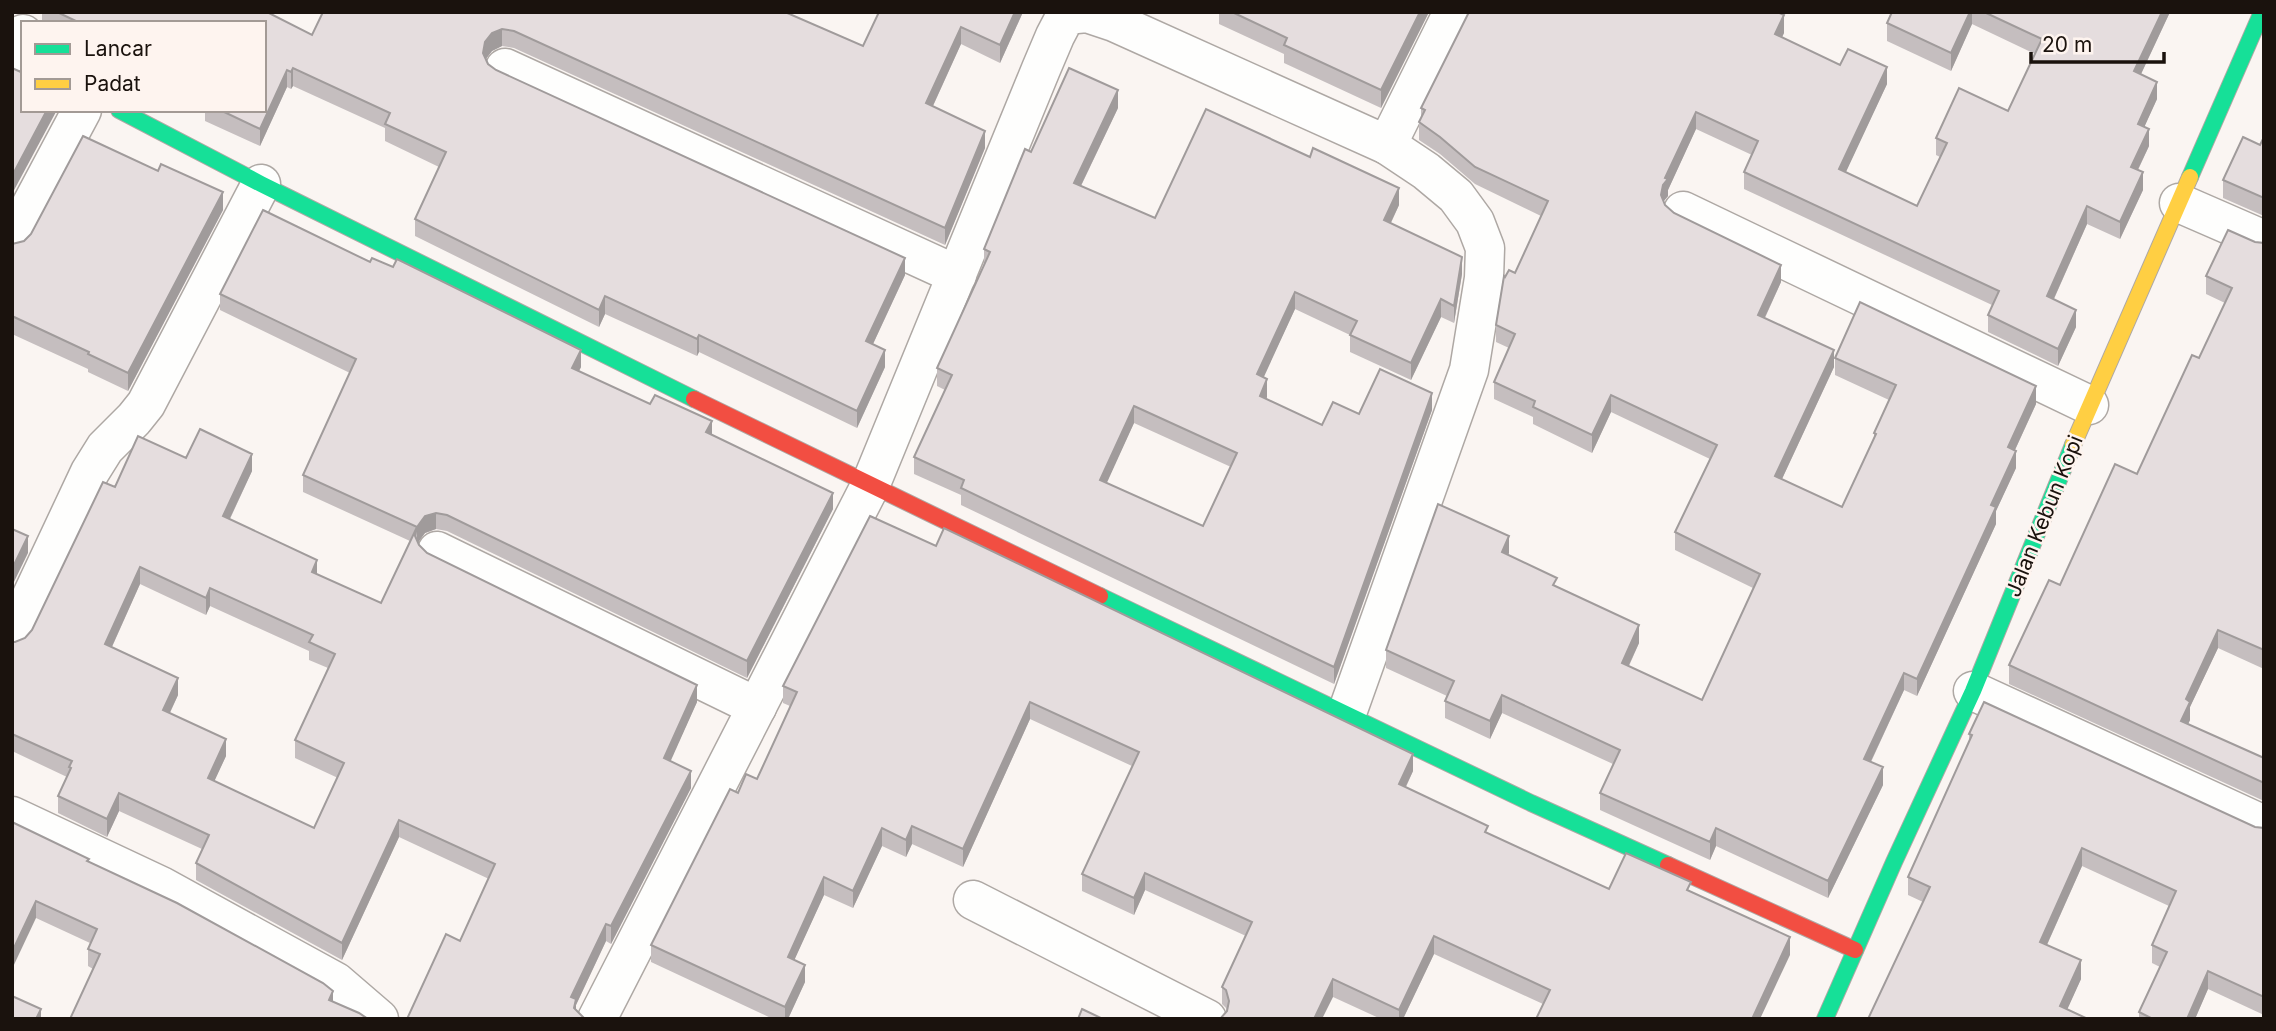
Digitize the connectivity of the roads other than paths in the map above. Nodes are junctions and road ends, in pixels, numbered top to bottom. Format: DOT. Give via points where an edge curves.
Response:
graph roads {
  1 [pos="1453,12"];
  2 [pos="2262,12"];
  3 [pos="21,38"];
  4 [pos="12,54"];
  5 [pos="505,68"];
  6 [pos="81,112"];
  7 [pos="122,112"];
  8 [pos="1387,145"];
  9 [pos="261,184"];
  10 [pos="2179,202"];
  11 [pos="1683,211"];
  12 [pos="2264,240"];
  13 [pos="12,241"];
  14 [pos="957,275"];
  15 [pos="2089,405"];
  16 [pos="870,485"];
  17 [pos="437,551"];
  18 [pos="12,638"];
  19 [pos="1973,691"];
  20 [pos="757,707"];
  21 [pos="1347,713"];
  22 [pos="12,816"];
  23 [pos="2264,825"];
  24 [pos="973,901"];
  25 [pos="1855,950"];
  26 [pos="379,1019"];
  27 [pos="597,1019"];
  28 [pos="1207,1019"];
  29 [pos="1825,1019"];
  1 -- 8 [label="street"];
  2 -- 10 [label="street, Jalan Kebun Kopi"];
  3 -- 4 [label="street"];
  5 -- 14 [label="street"];
  6 -- 13 [label="street"];
  7 -- 9 [label="street"];
  8 -- 14 [label="street" via="1114,22 1087,13 1066,15"];
  8 -- 21 [label="street" via="1456,196 1475,222 1485,248 1484,278 1469,370"];
  9 -- 16 [label="street"];
  9 -- 18 [label="street" via="146,404 105,448 90,472"];
  10 -- 12 [label="street"];
  10 -- 15 [label="street, Jalan Kebun Kopi"];
  11 -- 15 [label="street"];
  14 -- 16 [label="street"];
  15 -- 19 [label="street, Jalan Kebun Kopi"];
  16 -- 20 [label="street"];
  16 -- 21 [label="street"];
  17 -- 20 [label="street"];
  19 -- 23 [label="street"];
  19 -- 25 [label="street, Jalan Kebun Kopi"];
  20 -- 27 [label="street"];
  21 -- 25 [label="street" via="1531,803"];
  22 -- 26 [label="street" via="173,892 336,982"];
  24 -- 28 [label="street"];
  25 -- 29 [label="street, Jalan Kebun Kopi"];
}
